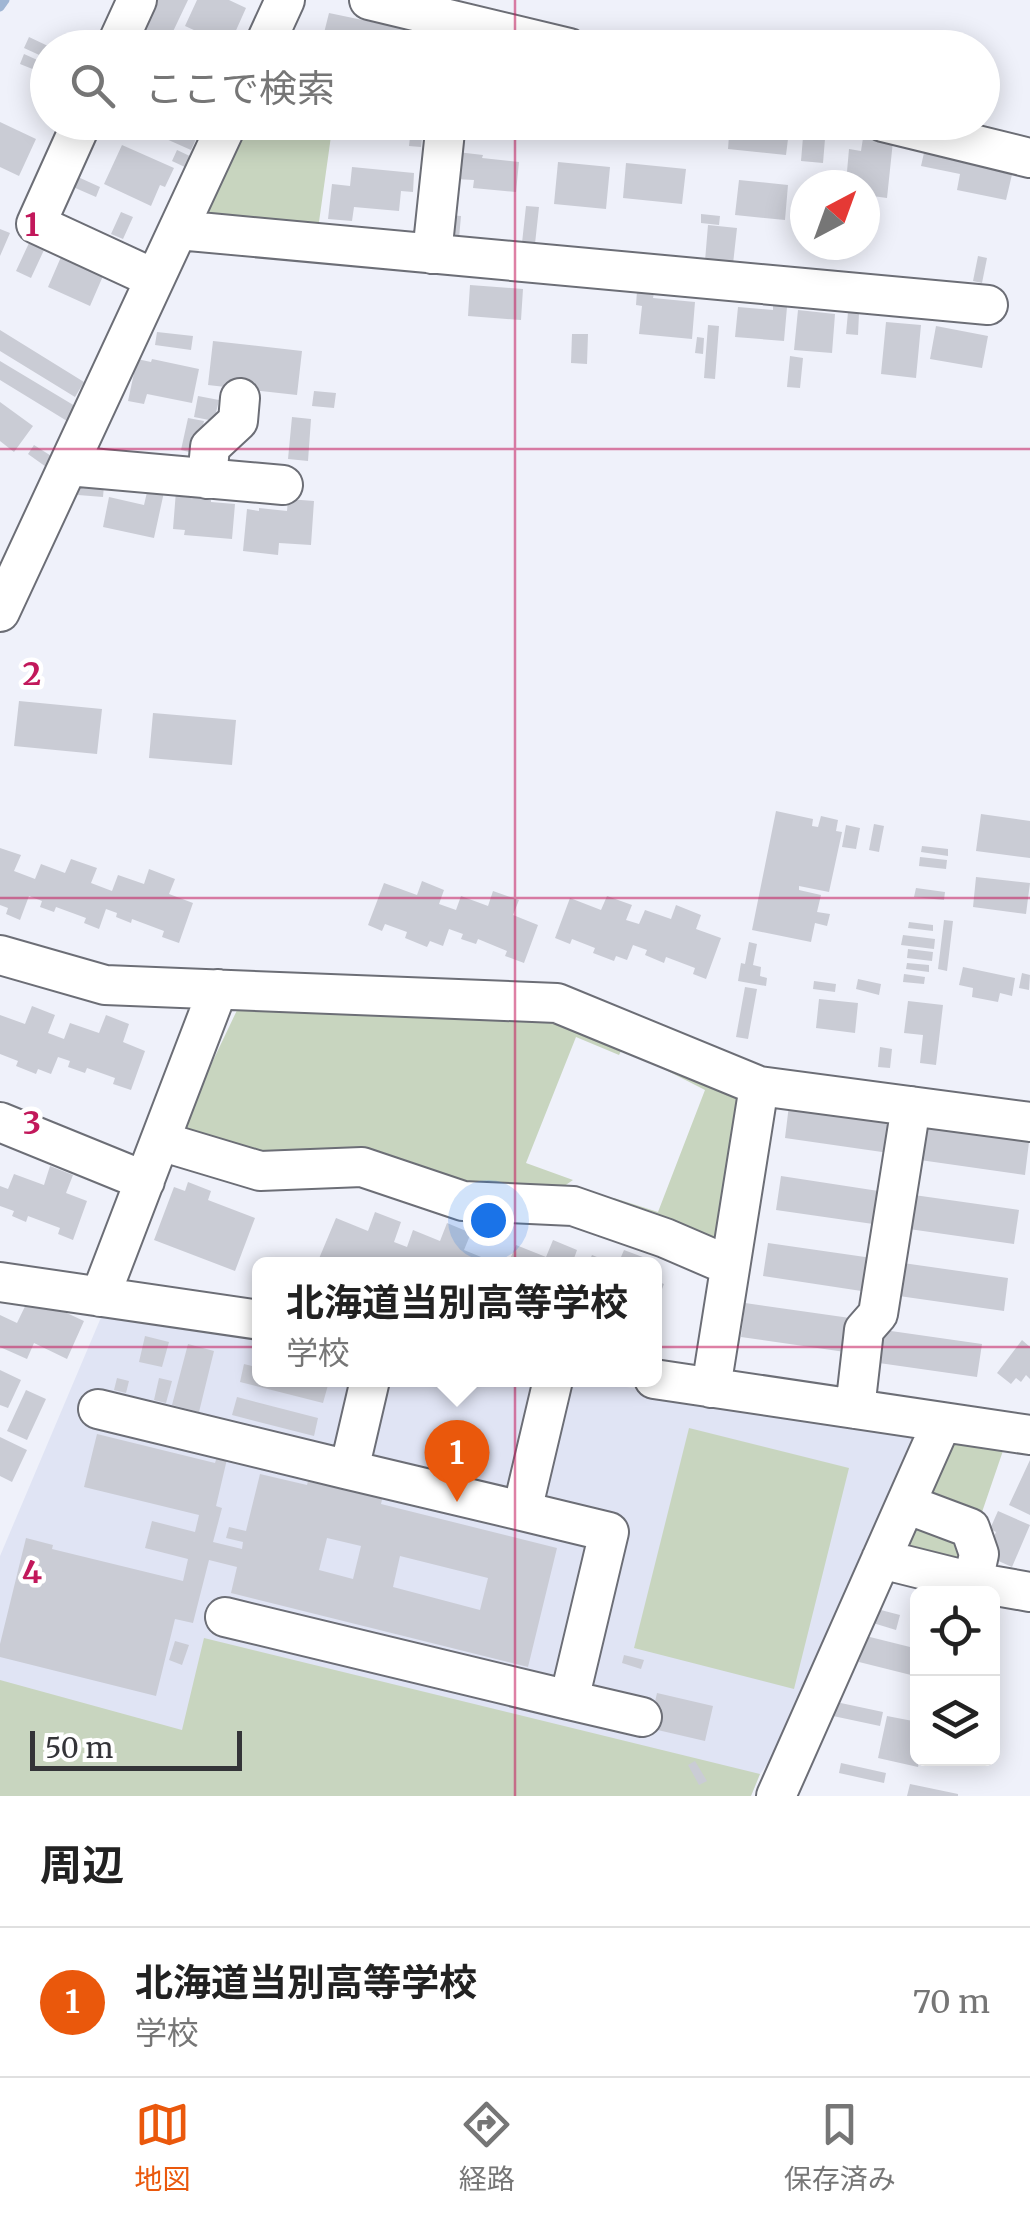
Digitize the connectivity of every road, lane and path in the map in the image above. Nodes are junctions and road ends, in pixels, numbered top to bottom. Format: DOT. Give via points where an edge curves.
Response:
graph roads {
  1 [pos="137,0"];
  2 [pos="285,0"];
  3 [pos="368,0"];
  4 [pos="124,30"];
  5 [pos="271,30"];
  6 [pos="445,30"];
  7 [pos="74,140"];
  8 [pos="220,140"];
  9 [pos="444,140"];
  10 [pos="956,140"];
  11 [pos="1030,158"];
  12 [pos="178,230"];
  13 [pos="432,254"];
  14 [pos="155,279"];
  15 [pos="988,305"];
  16 [pos="240,398"];
  17 [pos="68,466"];
  18 [pos="207,478"];
  19 [pos="282,486"];
  20 [pos="0,612"];
  21 [pos="0,955"];
  22 [pos="218,989"];
  23 [pos="758,1086"];
  24 [pos="910,1106"];
  25 [pos="0,1122"];
  26 [pos="1030,1122"];
  27 [pos="160,1141"];
  28 [pos="145,1181"];
  29 [pos="730,1266"];
  30 [pos="1,1285"];
  31 [pos="100,1297"];
  32 [pos="252,1319"];
  33 [pos="662,1380"];
  34 [pos="368,1387"];
  35 [pos="552,1387"];
  36 [pos="711,1388"];
  37 [pos="855,1409"];
  38 [pos="98,1410"];
  39 [pos="942,1422"];
  40 [pos="1030,1435"];
  41 [pos="348,1470"];
  42 [pos="906,1504"];
  43 [pos="522,1511"];
  44 [pos="881,1559"];
  45 [pos="973,1582"];
  46 [pos="1030,1592"];
  47 [pos="224,1617"];
  48 [pos="569,1700"];
  49 [pos="642,1717"];
  50 [pos="776,1796"];
  1 -- 4 [label="street"];
  2 -- 5 [label="street"];
  3 -- 6 [label="street"];
  7 -- 14 [label="street" via="36,224"];
  8 -- 12 [label="street"];
  9 -- 13 [label="street"];
  10 -- 11 [label="street"];
  12 -- 13 [label="street"];
  12 -- 14 [label="street"];
  13 -- 15 [label="street"];
  14 -- 17 [label="street"];
  16 -- 18 [label="street" via="238,421 210,447"];
  17 -- 18 [label="street"];
  17 -- 20 [label="street"];
  18 -- 19 [label="street"];
  21 -- 22 [label="street" via="105,985"];
  22 -- 23 [label="street" via="557,1002"];
  22 -- 27 [label="street"];
  23 -- 24 [label="street"];
  23 -- 29 [label="street"];
  24 -- 26 [label="street"];
  24 -- 37 [label="street" via="878,1314 864,1330"];
  25 -- 28 [label="street"];
  27 -- 28 [label="street"];
  27 -- 29 [label="street" via="260,1171 362,1167 463,1201 573,1206"];
  28 -- 31 [label="street"];
  29 -- 36 [label="street"];
  30 -- 31 [label="street"];
  31 -- 32 [label="street"];
  33 -- 36 [label="street"];
  34 -- 41 [label="street"];
  35 -- 43 [label="street"];
  36 -- 37 [label="street"];
  37 -- 39 [label="street"];
  38 -- 41 [label="street"];
  39 -- 40 [label="street"];
  39 -- 42 [label="street"];
  41 -- 43 [label="street"];
  42 -- 44 [label="street"];
  42 -- 45 [label="street" via="970,1528 979,1554"];
  43 -- 48 [label="street" via="608,1532"];
  44 -- 45 [label="street"];
  44 -- 50 [label="street"];
  45 -- 46 [label="street"];
  47 -- 48 [label="street"];
  48 -- 49 [label="street"];
}
